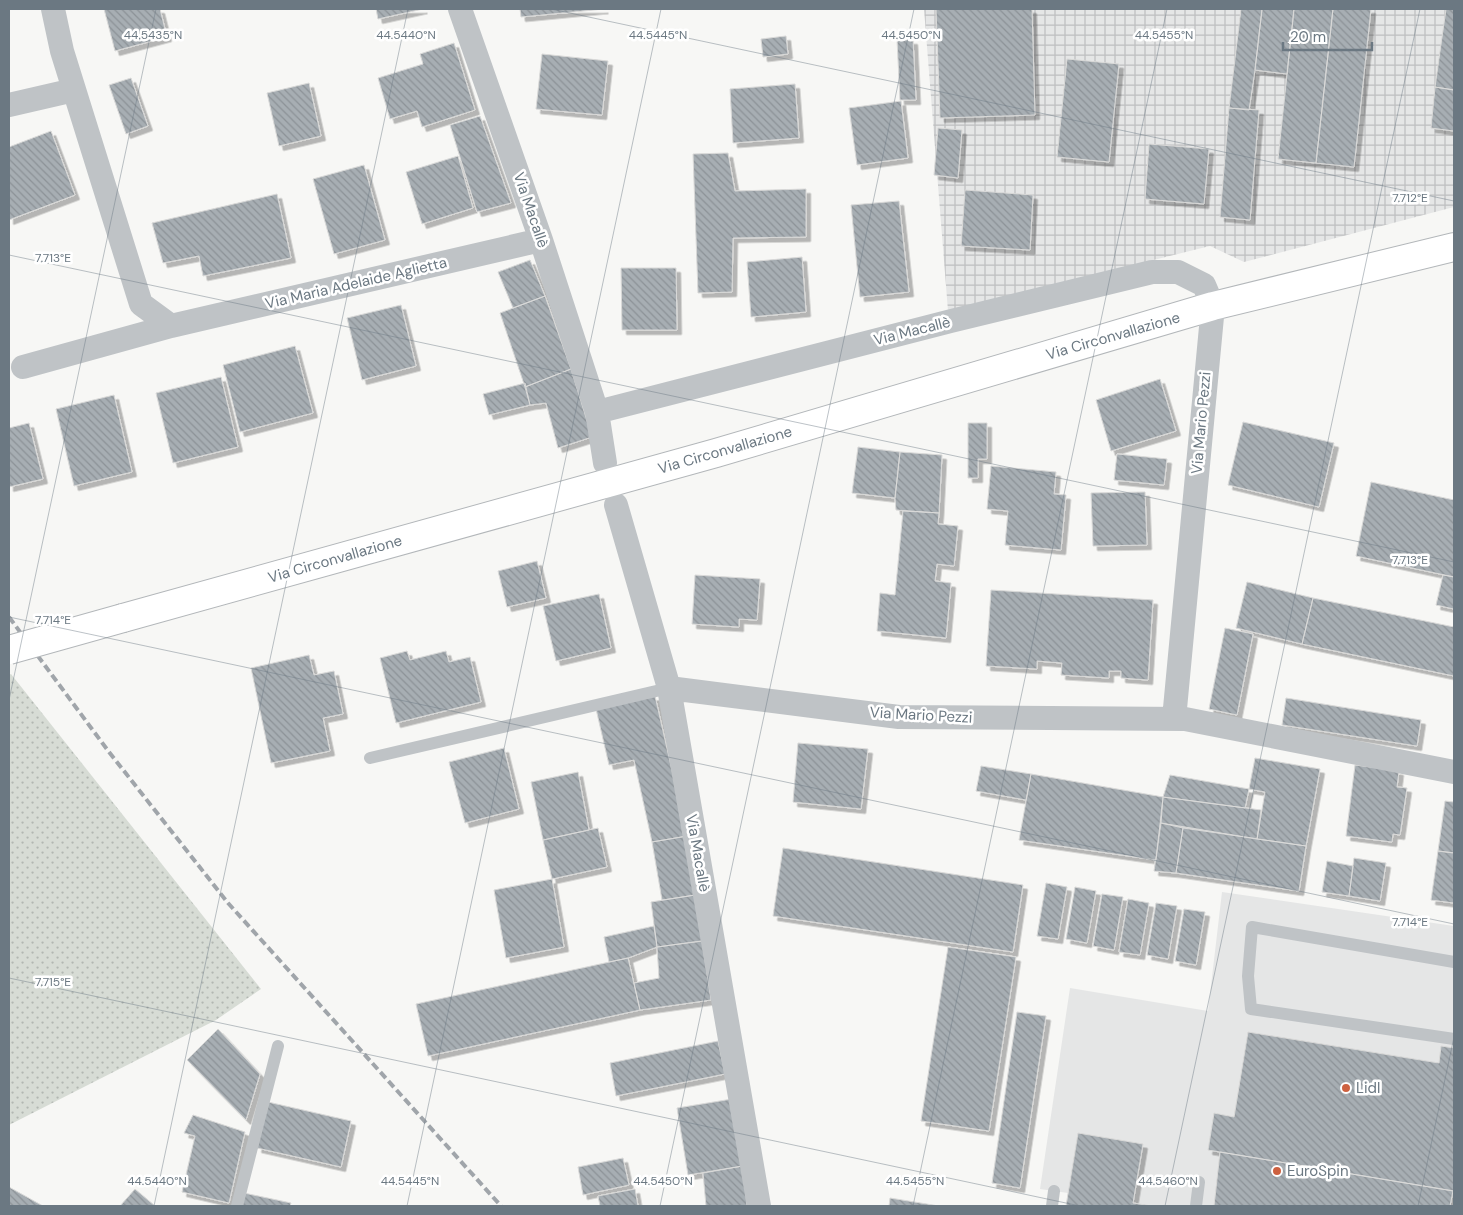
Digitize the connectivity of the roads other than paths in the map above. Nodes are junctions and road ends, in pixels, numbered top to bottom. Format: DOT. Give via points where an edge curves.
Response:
graph roads {
  1 [pos="53,9"];
  2 [pos="460,9"];
  3 [pos="74,90"];
  4 [pos="9,104"];
  5 [pos="541,240"];
  6 [pos="1450,250"];
  7 [pos="1213,306"];
  8 [pos="171,326"];
  9 [pos="23,367"];
  10 [pos="597,412"];
  11 [pos="605,463"];
  12 [pos="616,505"];
  13 [pos="9,650"];
  14 [pos="669,688"];
  15 [pos="1174,719"];
  16 [pos="370,758"];
  17 [pos="1454,772"];
  18 [pos="1454,962"];
  19 [pos="1454,1040"];
  20 [pos="278,1046"];
  21 [pos="1200,1182"];
  22 [pos="1054,1191"];
  23 [pos="237,1206"];
  24 [pos="759,1206"];
  25 [pos="1052,1206"];
  26 [pos="1196,1206"];
  1 -- 3 [label="street"];
  2 -- 5 [label="street, Via Macallè"];
  3 -- 4 [label="street"];
  3 -- 8 [label="street" via="141,304"];
  5 -- 8 [label="street, Via Maria Adelaide Aglietta"];
  5 -- 10 [label="street, Via Macallè"];
  6 -- 7 [label="main road, Via Circonvallazione"];
  7 -- 10 [label="street, Via Macallè" via="1204,285 1178,272 1152,272"];
  7 -- 13 [label="main road, Via Circonvallazione, bridge" via="716,452"];
  7 -- 15 [label="street, Via Mario Pezzi"];
  8 -- 9 [label="street, Via Maria Adelaide Aglietta"];
  10 -- 11 [label="street, Via Macallè"];
  12 -- 14 [label="street, Via Macallè"];
  14 -- 15 [label="street, Via Mario Pezzi" via="899,717"];
  14 -- 16 [label="lane"];
  14 -- 24 [label="street, Via Macallè"];
  15 -- 17 [label="street, Via Mario Pezzi"];
  18 -- 19 [label="lane" via="1252,928 1248,976 1251,1009"];
  20 -- 23 [label="lane"];
  21 -- 26 [label="lane"];
  22 -- 25 [label="lane"];
}
